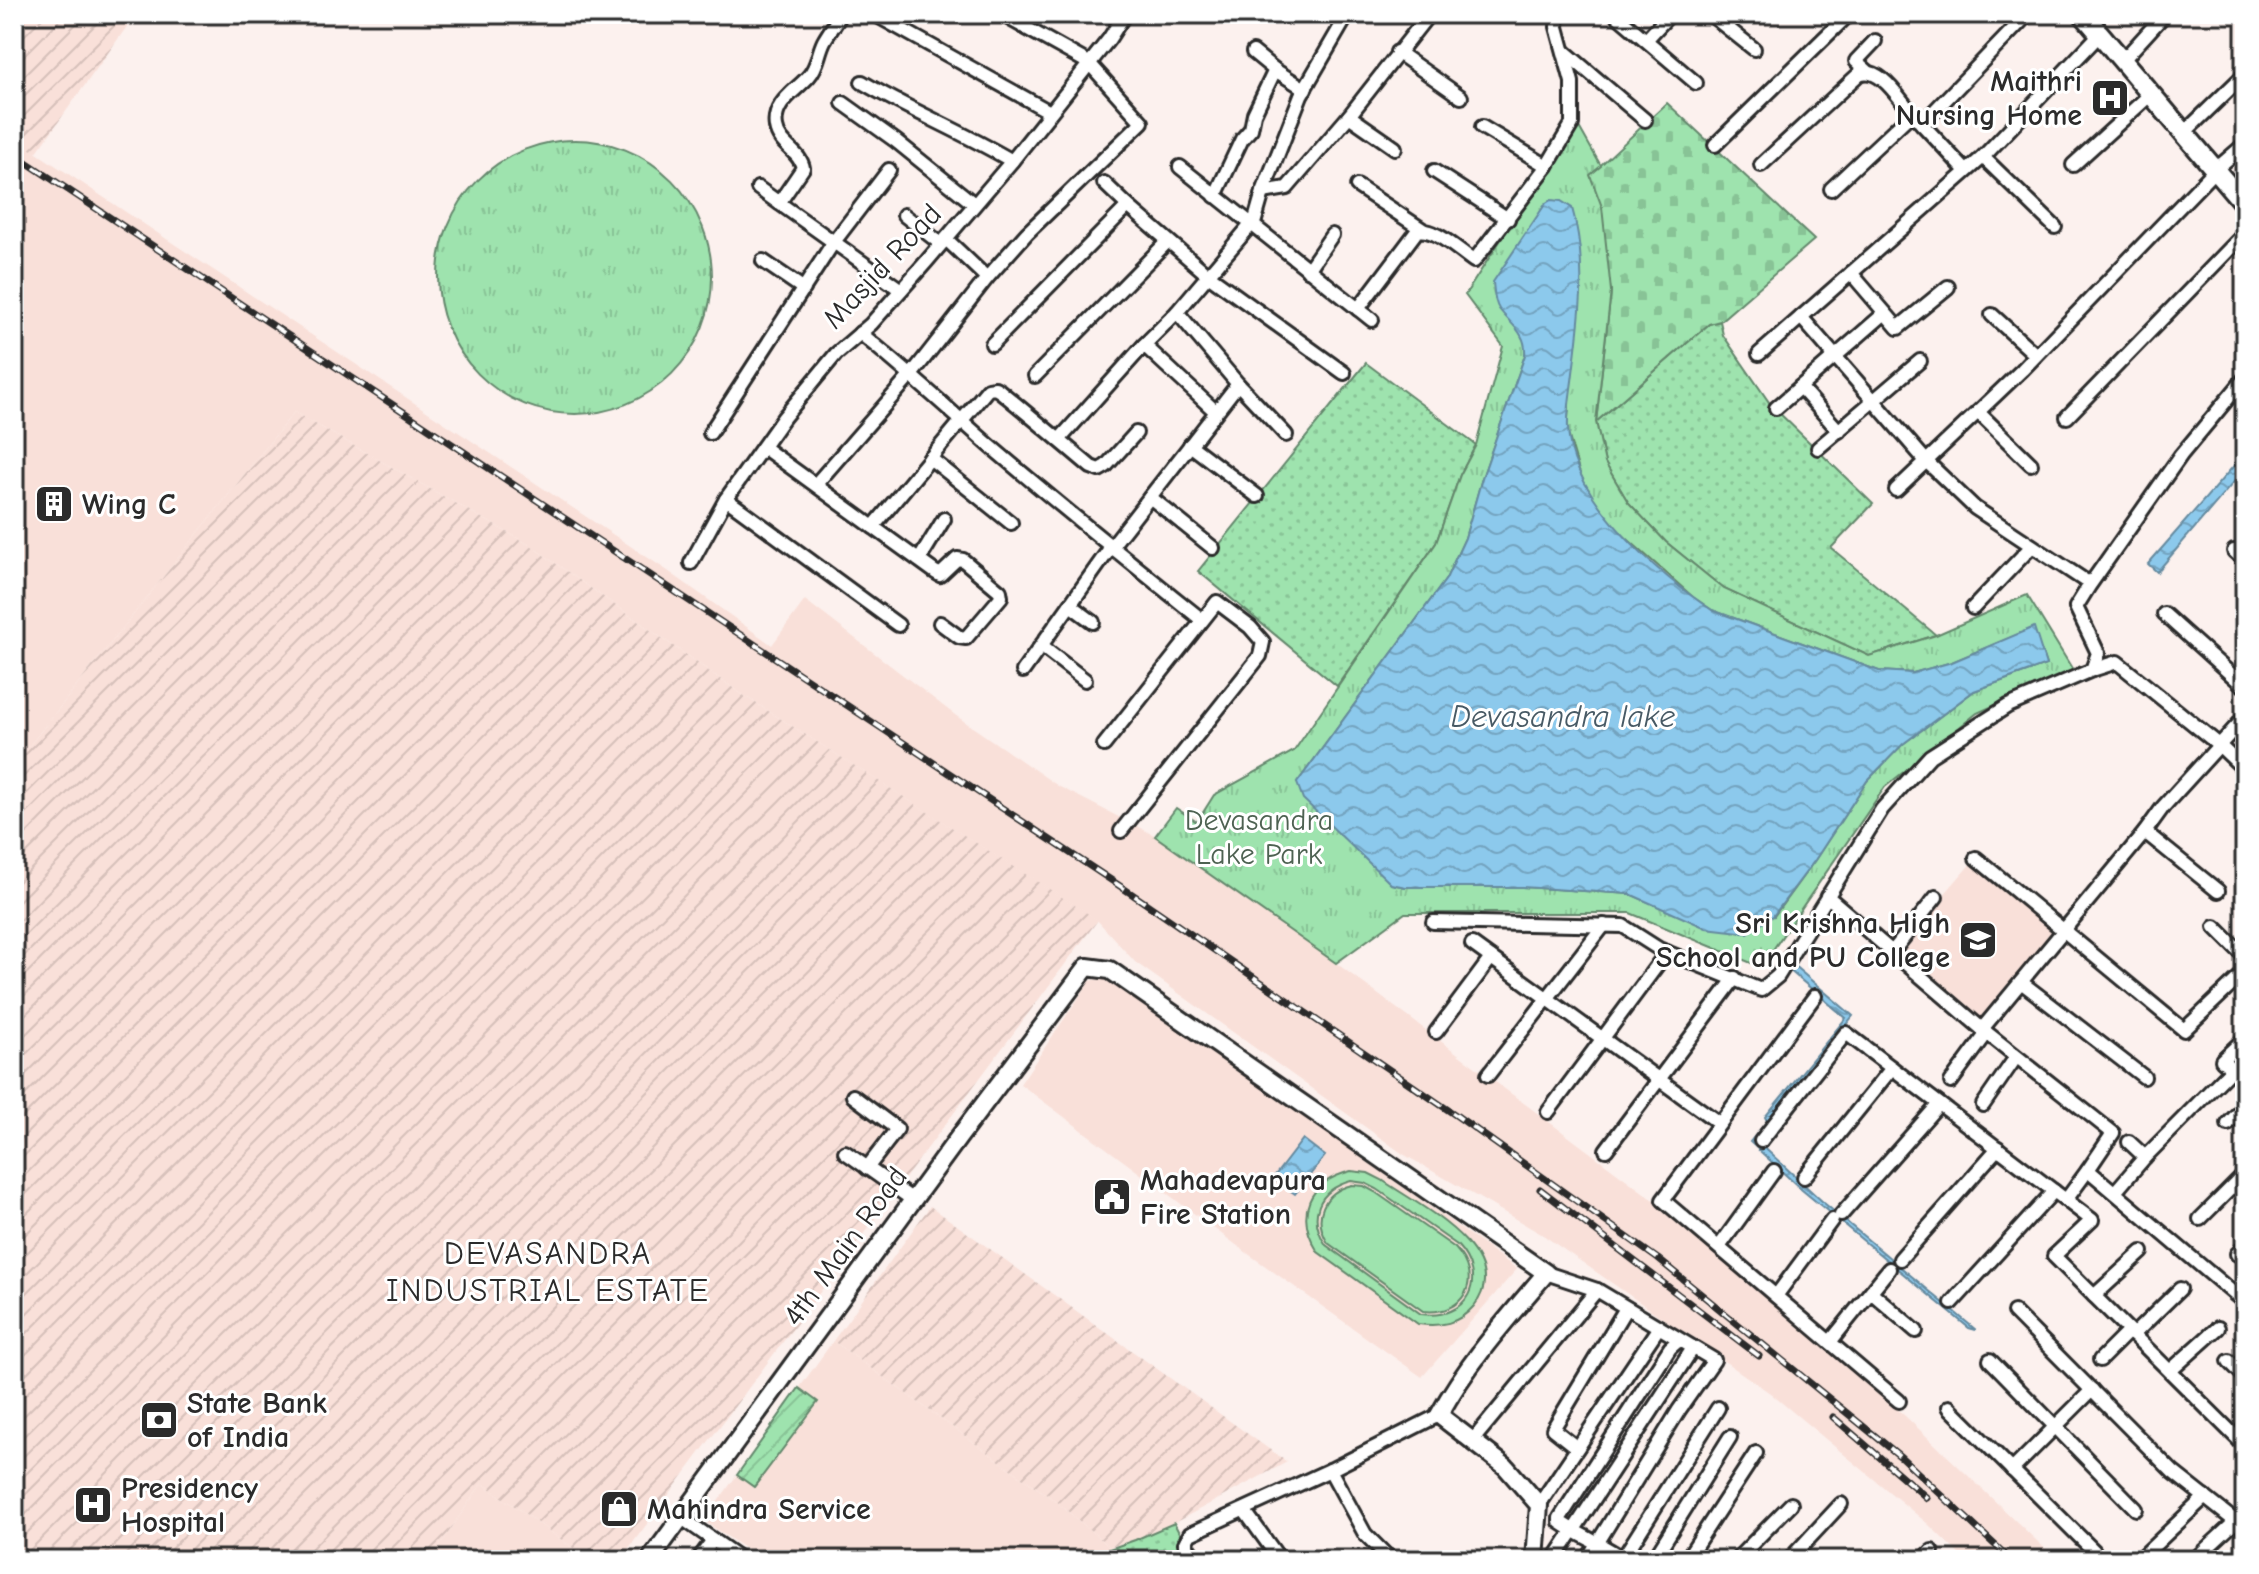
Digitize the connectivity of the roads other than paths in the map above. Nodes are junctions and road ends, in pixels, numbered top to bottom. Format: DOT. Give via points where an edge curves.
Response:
graph roads {
  1 [pos="841,14"];
  2 [pos="874,14"];
  3 [pos="1001,14"];
  4 [pos="1125,14"];
  5 [pos="1348,14"];
  6 [pos="1429,14"];
  7 [pos="1558,14"];
  8 [pos="1615,14"];
  9 [pos="1670,14"];
  10 [pos="1710,14"];
  11 [pos="1849,14"];
  12 [pos="2028,14"];
  13 [pos="2165,14"];
  14 [pos="2088,16"];
  15 [pos="2101,33"];
  16 [pos="1646,40"];
  17 [pos="1875,41"];
  18 [pos="1754,49"];
  19 [pos="1564,51"];
  20 [pos="1253,52"];
  21 [pos="1397,52"];
  22 [pos="2124,59"];
  23 [pos="1089,63"];
  24 [pos="1275,70"];
  25 [pos="1867,71"];
  26 [pos="2245,74"];
  27 [pos="862,82"];
  28 [pos="1696,83"];
  29 [pos="1305,89"];
  30 [pos="2152,93"];
  31 [pos="1461,97"];
  32 [pos="843,103"];
  33 [pos="1050,112"];
  34 [pos="1912,113"];
  35 [pos="1349,116"];
  36 [pos="1645,120"];
  37 [pos="1922,124"];
  38 [pos="1482,127"];
  39 [pos="2184,133"];
  40 [pos="2245,144"];
  41 [pos="1715,145"];
  42 [pos="1395,148"];
  43 [pos="1983,157"];
  44 [pos="1012,161"];
  45 [pos="1761,165"];
  46 [pos="2073,165"];
  47 [pos="1547,166"];
  48 [pos="1180,167"];
  49 [pos="889,170"];
  50 [pos="2215,170"];
  51 [pos="1434,171"];
  52 [pos="1966,171"];
  53 [pos="1104,183"];
  54 [pos="1357,186"];
  55 [pos="758,188"];
  56 [pos="1831,189"];
  57 [pos="1263,192"];
  58 [pos="1215,196"];
  59 [pos="779,203"];
  60 [pos="974,204"];
  61 [pos="2245,205"];
  62 [pos="1128,206"];
  63 [pos="904,215"];
  64 [pos="1508,219"];
  65 [pos="1251,225"];
  66 [pos="2055,227"];
  67 [pos="1423,230"];
  68 [pos="2245,233"];
  69 [pos="1332,235"];
  70 [pos="1168,241"];
  71 [pos="943,242"];
  72 [pos="833,243"];
  73 [pos="763,261"];
  74 [pos="1308,270"];
  75 [pos="1851,273"];
  76 [pos="1208,275"];
  77 [pos="987,278"];
  78 [pos="1948,287"];
  79 [pos="804,289"];
  80 [pos="901,290"];
  81 [pos="1358,309"];
  82 [pos="1177,312"];
  83 [pos="1885,313"];
  84 [pos="1992,315"];
  85 [pos="1801,317"];
  86 [pos="1372,320"];
  87 [pos="860,333"];
  88 [pos="992,344"];
  89 [pos="1144,345"];
  90 [pos="1759,354"];
  91 [pos="2036,355"];
  92 [pos="1920,361"];
  93 [pos="1344,373"];
  94 [pos="912,374"];
  95 [pos="1035,376"];
  96 [pos="2245,378"];
  97 [pos="1238,384"];
  98 [pos="1800,387"];
  99 [pos="1874,400"];
  100 [pos="1776,408"];
  101 [pos="1215,411"];
  102 [pos="1978,412"];
  103 [pos="2067,417"];
  104 [pos="961,420"];
  105 [pos="1839,431"];
  106 [pos="710,433"];
  107 [pos="1136,433"];
  108 [pos="1286,435"];
  109 [pos="1059,440"];
  110 [pos="1190,445"];
  111 [pos="763,447"];
  112 [pos="1818,448"];
  113 [pos="930,458"];
  114 [pos="1926,461"];
  115 [pos="2031,464"];
  116 [pos="816,484"];
  117 [pos="1896,490"];
  118 [pos="1257,496"];
  119 [pos="1150,497"];
  120 [pos="726,499"];
  121 [pos="944,519"];
  122 [pos="1011,523"];
  123 [pos="873,527"];
  124 [pos="2032,546"];
  125 [pos="1111,547"];
  126 [pos="1213,548"];
  127 [pos="2234,551"];
  128 [pos="919,560"];
  129 [pos="2245,561"];
  130 [pos="691,563"];
  131 [pos="2090,584"];
  132 [pos="1070,605"];
  133 [pos="1973,608"];
  134 [pos="2164,614"];
  135 [pos="1202,620"];
  136 [pos="1093,622"];
  137 [pos="940,623"];
  138 [pos="898,625"];
  139 [pos="1041,646"];
  140 [pos="2092,670"];
  141 [pos="1023,671"];
  142 [pos="1085,680"];
  143 [pos="2245,687"];
  144 [pos="2245,717"];
  145 [pos="2218,744"];
  146 [pos="1104,745"];
  147 [pos="2245,770"];
  148 [pos="1121,831"];
  149 [pos="2145,832"];
  150 [pos="1976,858"];
  151 [pos="2218,891"];
  152 [pos="1827,896"];
  153 [pos="1936,897"];
  154 [pos="1433,922"];
  155 [pos="1604,925"];
  156 [pos="2215,927"];
  157 [pos="2064,931"];
  158 [pos="1472,944"];
  159 [pos="1893,951"];
  160 [pos="1667,952"];
  161 [pos="2245,957"];
  162 [pos="1491,958"];
  163 [pos="2245,972"];
  164 [pos="1735,978"];
  165 [pos="2021,982"];
  166 [pos="1815,996"];
  167 [pos="1547,998"];
  168 [pos="1984,1031"];
  169 [pos="1436,1032"];
  170 [pos="2245,1038"];
  171 [pos="1603,1039"];
  172 [pos="2016,1057"];
  173 [pos="1892,1068"];
  174 [pos="2232,1069"];
  175 [pos="1488,1075"];
  176 [pos="2144,1077"];
  177 [pos="1659,1079"];
  178 [pos="1951,1082"];
  179 [pos="2245,1082"];
  180 [pos="853,1096"];
  181 [pos="1939,1104"];
  182 [pos="1983,1105"];
  183 [pos="2245,1106"];
  184 [pos="1548,1112"];
  185 [pos="1719,1123"];
  186 [pos="2228,1124"];
  187 [pos="1761,1141"];
  188 [pos="2129,1142"];
  189 [pos="1998,1148"];
  190 [pos="1606,1150"];
  191 [pos="845,1152"];
  192 [pos="2145,1157"];
  193 [pos="867,1168"];
  194 [pos="2088,1170"];
  195 [pos="1774,1171"];
  196 [pos="2245,1174"];
  197 [pos="1804,1177"];
  198 [pos="2054,1191"];
  199 [pos="2115,1192"];
  200 [pos="913,1200"];
  201 [pos="2066,1200"];
  202 [pos="2200,1219"];
  203 [pos="1719,1247"];
  204 [pos="2142,1252"];
  205 [pos="1900,1259"];
  206 [pos="1889,1269"];
  207 [pos="1546,1273"];
  208 [pos="2180,1289"];
  209 [pos="1597,1290"];
  210 [pos="1871,1292"];
  211 [pos="1776,1296"];
  212 [pos="2094,1296"];
  213 [pos="1952,1303"];
  214 [pos="2245,1303"];
  215 [pos="1626,1308"];
  216 [pos="2014,1312"];
  217 [pos="1659,1327"];
  218 [pos="2218,1328"];
  219 [pos="1916,1331"];
  220 [pos="2131,1333"];
  221 [pos="1679,1340"];
  222 [pos="1830,1342"];
  223 [pos="1693,1348"];
  224 [pos="1990,1360"];
  225 [pos="2100,1360"];
  226 [pos="2229,1361"];
  227 [pos="2170,1371"];
  228 [pos="2245,1377"];
  229 [pos="1646,1385"];
  230 [pos="2092,1390"];
  231 [pos="1661,1396"];
  232 [pos="1899,1401"];
  233 [pos="1949,1407"];
  234 [pos="1718,1408"];
  235 [pos="1679,1410"];
  236 [pos="1439,1415"];
  237 [pos="2055,1427"];
  238 [pos="1730,1437"];
  239 [pos="1473,1440"];
  240 [pos="2245,1446"];
  241 [pos="1577,1448"];
  242 [pos="1756,1453"];
  243 [pos="1330,1470"];
  244 [pos="2012,1470"];
  245 [pos="2205,1497"];
  246 [pos="1791,1504"];
  247 [pos="1841,1504"];
  248 [pos="1539,1505"];
  249 [pos="2136,1509"];
  250 [pos="1244,1510"];
  251 [pos="682,1518"];
  252 [pos="2240,1526"];
  253 [pos="1574,1531"];
  254 [pos="713,1540"];
  255 [pos="1599,1543"];
  256 [pos="2094,1551"];
  257 [pos="1624,1559"];
  258 [pos="650,1560"];
  259 [pos="698,1560"];
  260 [pos="742,1560"];
  261 [pos="1196,1560"];
  262 [pos="1280,1560"];
  263 [pos="1391,1560"];
  264 [pos="1535,1560"];
  265 [pos="1554,1560"];
  266 [pos="1587,1560"];
  267 [pos="1653,1560"];
  268 [pos="1686,1560"];
  269 [pos="1736,1560"];
  270 [pos="1789,1560"];
  271 [pos="2139,1560"];
  272 [pos="2194,1560"];
  1 -- 59 [label="street" via="816,67 778,109 775,125 781,141 802,160 803,168"];
  2 -- 33 [label="street"];
  3 -- 23 [label="street"];
  4 -- 23 [label="street, Masjid Road"];
  5 -- 29 [label="street"];
  6 -- 21 [label="street"];
  7 -- 19 [label="street"];
  8 -- 16 [label="street"];
  9 -- 16 [label="street"];
  10 -- 18 [label="street"];
  11 -- 41 [label="street"];
  12 -- 37 [label="street"];
  13 -- 22 [label="street"];
  14 -- 15 [label="main road"];
  15 -- 22 [label="main road"];
  15 -- 43 [label="street"];
  16 -- 28 [label="street"];
  17 -- 25 [label="street" via="1856,61"];
  19 -- 36 [label="street"];
  19 -- 47 [label="street" via="1572,82 1572,124"];
  20 -- 24 [label="street"];
  21 -- 31 [label="street"];
  21 -- 35 [label="street"];
  22 -- 30 [label="main road"];
  23 -- 33 [label="street, Masjid Road"];
  23 -- 77 [label="street" via="1142,122"];
  24 -- 29 [label="street"];
  24 -- 58 [label="street"];
  25 -- 34 [label="street" via="1876,73"];
  25 -- 45 [label="street"];
  26 -- 39 [label="street"];
  27 -- 44 [label="street"];
  29 -- 57 [label="street"];
  30 -- 39 [label="main road"];
  30 -- 46 [label="street"];
  32 -- 60 [label="street"];
  33 -- 44 [label="street, Masjid Road"];
  34 -- 37 [label="street"];
  34 -- 56 [label="street"];
  35 -- 42 [label="street"];
  35 -- 57 [label="street" via="1287,188"];
  37 -- 52 [label="street"];
  38 -- 47 [label="street"];
  39 -- 50 [label="main road"];
  40 -- 50 [label="street"];
  43 -- 52 [label="street"];
  43 -- 66 [label="street"];
  44 -- 60 [label="street, Masjid Road"];
  47 -- 64 [label="street"];
  48 -- 58 [label="street"];
  49 -- 72 [label="street"];
  50 -- 61 [label="main road"];
  50 -- 91 [label="street"];
  51 -- 64 [label="street"];
  52 -- 75 [label="street"];
  53 -- 62 [label="street"];
  54 -- 67 [label="street"];
  55 -- 59 [label="street"];
  57 -- 65 [label="street"];
  58 -- 65 [label="street"];
  59 -- 72 [label="street"];
  60 -- 71 [label="street, Masjid Road"];
  62 -- 70 [label="street"];
  62 -- 88 [label="street"];
  63 -- 71 [label="street"];
  64 -- 67 [label="street" via="1474,261"];
  65 -- 74 [label="street"];
  65 -- 76 [label="street"];
  67 -- 81 [label="street"];
  68 -- 103 [label="street"];
  69 -- 74 [label="street"];
  70 -- 76 [label="street"];
  70 -- 95 [label="street"];
  71 -- 77 [label="street"];
  71 -- 80 [label="street, Masjid Road"];
  72 -- 79 [label="street"];
  72 -- 80 [label="street"];
  73 -- 79 [label="street"];
  74 -- 81 [label="street"];
  75 -- 83 [label="street"];
  75 -- 85 [label="street"];
  76 -- 82 [label="street"];
  76 -- 93 [label="street"];
  77 -- 94 [label="street"];
  78 -- 83 [label="street" via="1898,328"];
  79 -- 106 [label="street"];
  80 -- 87 [label="street, Masjid Road"];
  81 -- 86 [label="street"];
  82 -- 89 [label="street"];
  82 -- 97 [label="street"];
  83 -- 98 [label="street"];
  84 -- 91 [label="street"];
  85 -- 90 [label="street"];
  85 -- 99 [label="street"];
  87 -- 94 [label="street"];
  87 -- 111 [label="street, Masjid Road" via="836,354"];
  89 -- 101 [label="street"];
  89 -- 109 [label="street"];
  91 -- 102 [label="street"];
  92 -- 99 [label="street"];
  94 -- 104 [label="street"];
  94 -- 116 [label="street"];
  96 -- 131 [label="street" via="2181,455"];
  97 -- 101 [label="street"];
  97 -- 108 [label="street"];
  98 -- 100 [label="street"];
  98 -- 105 [label="street"];
  99 -- 105 [label="street"];
  99 -- 114 [label="street"];
  101 -- 110 [label="street"];
  102 -- 114 [label="street"];
  102 -- 115 [label="street"];
  104 -- 109 [label="street" via="988,389 995,388"];
  104 -- 113 [label="street"];
  104 -- 125 [label="street"];
  105 -- 112 [label="street"];
  107 -- 109 [label="street" via="1099,470"];
  110 -- 118 [label="street"];
  110 -- 119 [label="street"];
  111 -- 116 [label="street"];
  111 -- 120 [label="street, Masjid Road"];
  113 -- 122 [label="street"];
  113 -- 123 [label="street"];
  114 -- 117 [label="street"];
  114 -- 124 [label="street" via="1975,508"];
  116 -- 123 [label="street"];
  119 -- 125 [label="street"];
  119 -- 126 [label="street"];
  120 -- 130 [label="street, Masjid Road"];
  120 -- 138 [label="street"];
  121 -- 128 [label="street"];
  123 -- 128 [label="street"];
  124 -- 131 [label="street"];
  124 -- 133 [label="street"];
  125 -- 132 [label="street"];
  125 -- 135 [label="street"];
  127 -- 129 [label="street"];
  128 -- 137 [label="street" via="940,575 957,559 963,560 1000,591 1001,597 966,638"];
  131 -- 140 [label="street" via="2076,607 2098,653"];
  132 -- 136 [label="street"];
  132 -- 139 [label="street"];
  134 -- 143 [label="street"];
  135 -- 146 [label="street"];
  135 -- 148 [label="street" via="1217,602 1263,642 1260,656"];
  139 -- 141 [label="street"];
  139 -- 142 [label="street"];
  140 -- 145 [label="street" via="2117,662"];
  140 -- 152 [label="street" via="2008,706 1930,756 1882,809"];
  144 -- 145 [label="street"];
  145 -- 147 [label="street"];
  145 -- 149 [label="street"];
  149 -- 151 [label="street"];
  149 -- 157 [label="street"];
  150 -- 157 [label="street"];
  152 -- 159 [label="street"];
  152 -- 164 [label="street" via="1778,976 1761,990"];
  153 -- 159 [label="street"];
  154 -- 155 [label="street"];
  155 -- 160 [label="street" via="1623,926"];
  155 -- 167 [label="street"];
  156 -- 161 [label="street"];
  157 -- 163 [label="street" via="2184,1030"];
  157 -- 165 [label="street"];
  158 -- 162 [label="street"];
  159 -- 168 [label="street"];
  160 -- 164 [label="street"];
  160 -- 171 [label="street"];
  162 -- 167 [label="street"];
  162 -- 169 [label="street"];
  164 -- 177 [label="street"];
  165 -- 168 [label="street"];
  165 -- 176 [label="street"];
  166 -- 185 [label="street"];
  167 -- 171 [label="street"];
  167 -- 175 [label="street"];
  168 -- 172 [label="street"];
  168 -- 178 [label="street"];
  170 -- 174 [label="street" via="2222,1060"];
  171 -- 177 [label="street"];
  171 -- 184 [label="street"];
  172 -- 182 [label="street"];
  172 -- 194 [label="street" via="2113,1133"];
  173 -- 181 [label="street"];
  173 -- 187 [label="street" via="1846,1033"];
  173 -- 197 [label="street"];
  174 -- 179 [label="street"];
  174 -- 192 [label="street"];
  177 -- 185 [label="street"];
  177 -- 190 [label="street"];
  180 -- 193 [label="street" via="897,1129"];
  181 -- 189 [label="street"];
  181 -- 211 [label="street"];
  183 -- 186 [label="street"];
  185 -- 203 [label="street" via="1663,1200"];
  188 -- 192 [label="street"];
  189 -- 198 [label="street"];
  189 -- 205 [label="street"];
  191 -- 193 [label="street"];
  192 -- 199 [label="street"];
  193 -- 200 [label="street"];
  194 -- 199 [label="street"];
  194 -- 201 [label="street"];
  195 -- 203 [label="street"];
  196 -- 202 [label="street"];
  198 -- 201 [label="street"];
  198 -- 213 [label="street"];
  199 -- 214 [label="street"];
  200 -- 207 [label="street, 4th Main Road" via="1087,967 1110,970"];
  200 -- 251 [label="street, 4th Main Road"];
  201 -- 212 [label="street" via="2092,1220 2054,1256"];
  203 -- 211 [label="street"];
  204 -- 212 [label="street"];
  206 -- 210 [label="street"];
  207 -- 209 [label="street"];
  207 -- 236 [label="street" via="1459,1379"];
  208 -- 220 [label="street"];
  209 -- 215 [label="street"];
  209 -- 239 [label="street"];
  210 -- 219 [label="street"];
  210 -- 222 [label="street"];
  211 -- 222 [label="street"];
  212 -- 220 [label="street"];
  215 -- 217 [label="street"];
  215 -- 241 [label="street" via="1553,1429"];
  216 -- 230 [label="street"];
  217 -- 221 [label="street"];
  217 -- 241 [label="street"];
  218 -- 227 [label="street"];
  220 -- 225 [label="street"];
  220 -- 227 [label="street"];
  221 -- 223 [label="street"];
  221 -- 229 [label="street"];
  222 -- 232 [label="street"];
  223 -- 231 [label="street"];
  223 -- 235 [label="street" via="1714,1360"];
  224 -- 237 [label="street"];
  226 -- 228 [label="street"];
  227 -- 240 [label="street"];
  229 -- 231 [label="street"];
  229 -- 253 [label="street" via="1560,1518"];
  230 -- 237 [label="street"];
  230 -- 245 [label="street"];
  231 -- 235 [label="street"];
  231 -- 253 [label="street"];
  233 -- 244 [label="street"];
  234 -- 257 [label="street"];
  235 -- 255 [label="street"];
  236 -- 239 [label="street"];
  236 -- 243 [label="street"];
  237 -- 244 [label="street"];
  237 -- 249 [label="street"];
  238 -- 267 [label="street"];
  239 -- 248 [label="street"];
  241 -- 248 [label="street"];
  242 -- 268 [label="street"];
  243 -- 250 [label="street"];
  243 -- 263 [label="street" via="1365,1534"];
  244 -- 256 [label="street"];
  245 -- 252 [label="street"];
  245 -- 271 [label="street"];
  246 -- 269 [label="street"];
  247 -- 270 [label="street"];
  248 -- 264 [label="street"];
  250 -- 261 [label="street" via="1186,1537"];
  250 -- 262 [label="street"];
  251 -- 254 [label="street"];
  251 -- 258 [label="street, 4th Main Road"];
  252 -- 272 [label="street"];
  253 -- 255 [label="street"];
  253 -- 265 [label="street"];
  254 -- 259 [label="street"];
  254 -- 260 [label="street"];
  255 -- 257 [label="street"];
  255 -- 266 [label="street"];
}
